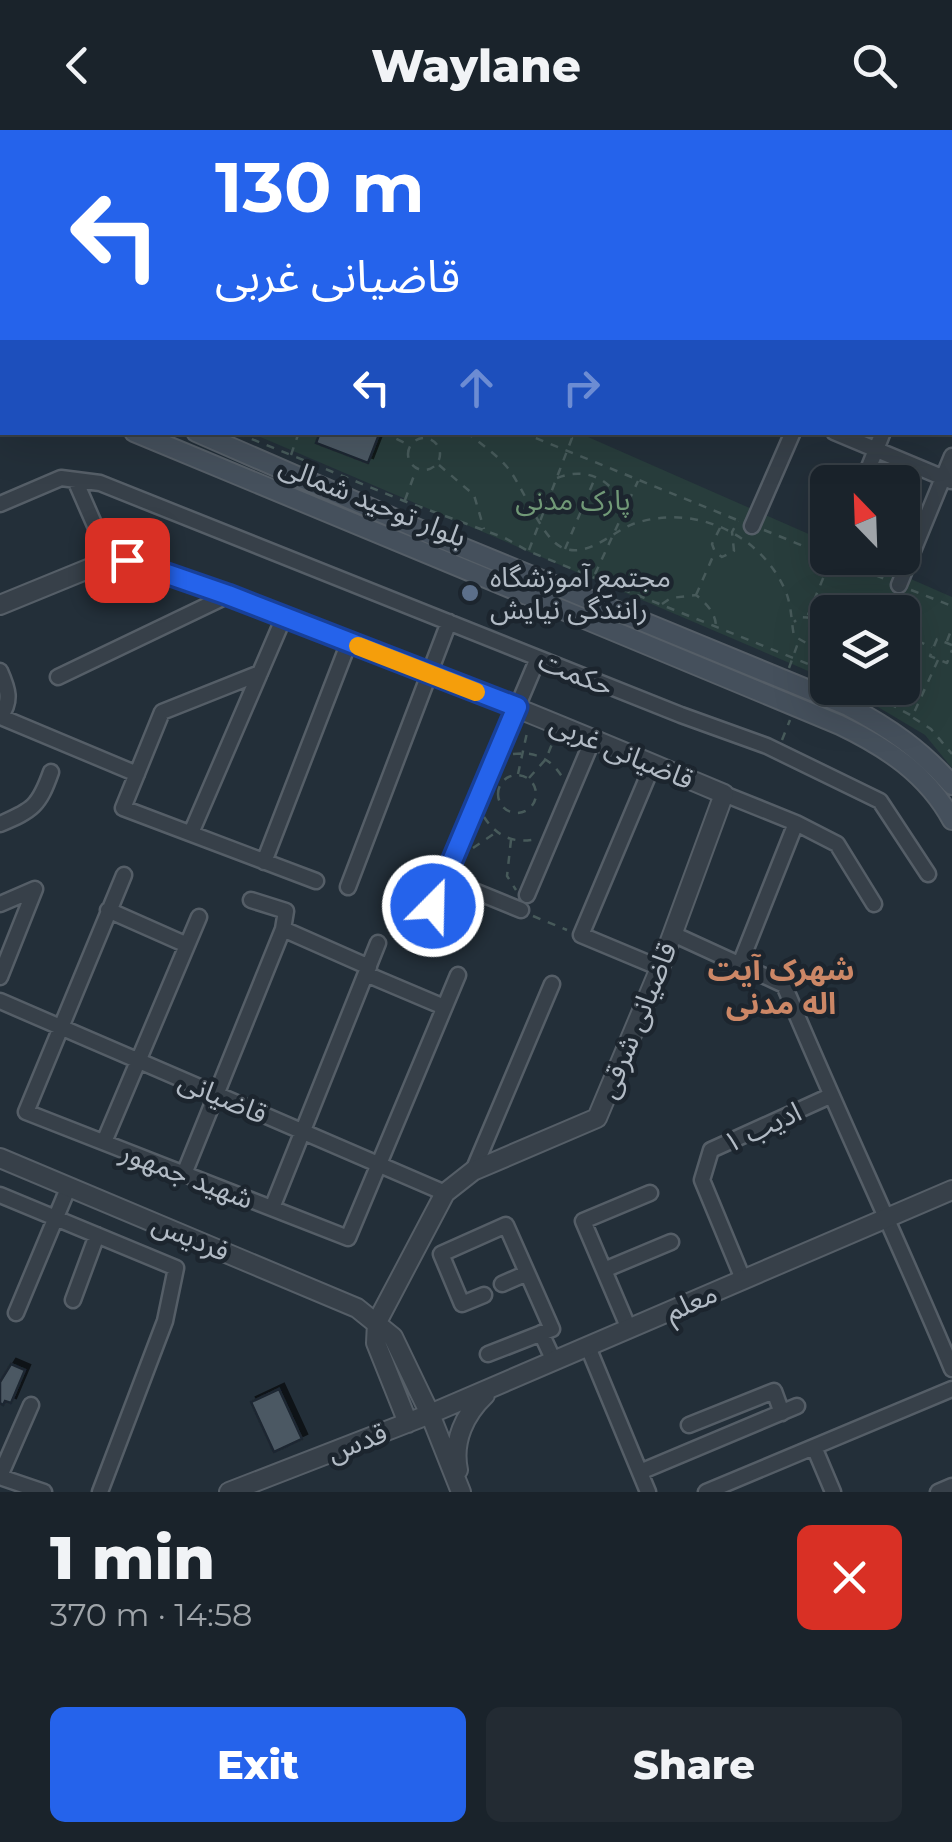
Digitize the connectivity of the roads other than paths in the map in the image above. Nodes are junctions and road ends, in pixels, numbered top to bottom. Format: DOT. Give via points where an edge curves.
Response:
graph roads {
  1 [pos="141,435"];
  2 [pos="203,435"];
  3 [pos="792,435"];
  4 [pos="841,435"];
  5 [pos="882,435"];
  6 [pos="876,450"];
  7 [pos="952,456"];
  8 [pos="870,465"];
  9 [pos="948,479"];
  10 [pos="75,480"];
  11 [pos="0,504"];
  12 [pos="746,523"];
  13 [pos="118,560"];
  14 [pos="898,585"];
  15 [pos="228,595"];
  16 [pos="0,605"];
  17 [pos="284,617"];
  18 [pos="448,622"];
  19 [pos="349,642"];
  20 [pos="538,658"];
  21 [pos="0,671"];
  22 [pos="260,673"];
  23 [pos="429,674"];
  24 [pos="58,676"];
  25 [pos="526,711"];
  26 [pos="0,717"];
  27 [pos="593,739"];
  28 [pos="653,764"];
  29 [pos="51,772"];
  30 [pos="136,774"];
  31 [pos="952,785"];
  32 [pos="724,794"];
  33 [pos="952,820"];
  34 [pos="796,823"];
  35 [pos="0,824"];
  36 [pos="191,833"];
  37 [pos="264,862"];
  38 [pos="928,874"];
  39 [pos="124,875"];
  40 [pos="445,879"];
  41 [pos="316,881"];
  42 [pos="348,888"];
  43 [pos="527,895"];
  44 [pos="252,900"];
  45 [pos="0,904"];
  46 [pos="874,904"];
  47 [pos="433,906"];
  48 [pos="108,910"];
  49 [pos="521,910"];
  50 [pos="199,917"];
  51 [pos="283,929"];
  52 [pos="673,934"];
  53 [pos="378,943"];
  54 [pos="187,945"];
  55 [pos="740,964"];
  56 [pos="660,968"];
  57 [pos="367,970"];
  58 [pos="458,975"];
  59 [pos="0,977"];
  60 [pos="552,984"];
  61 [pos="0,1001"];
  62 [pos="444,1007"];
  63 [pos="60,1026"];
  64 [pos="137,1060"];
  65 [pos="216,1094"];
  66 [pos="830,1096"];
  67 [pos="302,1132"];
  68 [pos="104,1142"];
  69 [pos="0,1158"];
  70 [pos="377,1164"];
  71 [pos="474,1172"];
  72 [pos="184,1174"];
  73 [pos="69,1186"];
  74 [pos="952,1190"];
  75 [pos="445,1193"];
  76 [pos="650,1193"];
  77 [pos="4,1197"];
  78 [pos="272,1208"];
  79 [pos="0,1216"];
  80 [pos="888,1216"];
  81 [pos="55,1218"];
  82 [pos="98,1235"];
  83 [pos="671,1242"];
  84 [pos="604,1270"];
  85 [pos="528,1273"];
  86 [pos="744,1279"];
  87 [pos="502,1284"];
  88 [pos="484,1295"];
  89 [pos="74,1300"];
  90 [pos="16,1313"];
  91 [pos="377,1322"];
  92 [pos="629,1329"];
  93 [pos="541,1333"];
  94 [pos="588,1346"];
  95 [pos="488,1354"];
  96 [pos="554,1361"];
  97 [pos="952,1370"];
  98 [pos="496,1386"];
  99 [pos="952,1389"];
  100 [pos="31,1404"];
  101 [pos="797,1406"];
  102 [pos="782,1413"];
  103 [pos="430,1414"];
  104 [pos="408,1422"];
  105 [pos="688,1425"];
  106 [pos="814,1447"];
  107 [pos="640,1472"];
  108 [pos="0,1477"];
  109 [pos="266,1485"];
  110 [pos="952,1486"];
  111 [pos="459,1488"];
  112 [pos="44,1492"];
  113 [pos="100,1492"];
  114 [pos="228,1492"];
  115 [pos="648,1492"];
  116 [pos="706,1492"];
  117 [pos="833,1492"];
  118 [pos="938,1492"];
  1 -- 33 [label="main road, بلوار توحید شمالی" via="874,742 922,778"];
  2 -- 31 [label="main road, بلوار توحید شمالی" via="848,706 918,749"];
  3 -- 12 [label="street"];
  4 -- 6 [label="street"];
  5 -- 6 [label="street"];
  6 -- 8 [label="street"];
  6 -- 9 [label="street"];
  7 -- 9 [label="street"];
  9 -- 14 [label="street"];
  10 -- 11 [label="street" via="62,478"];
  10 -- 13 [label="street"];
  10 -- 18 [label="street, حکمت" via="100,483"];
  13 -- 15 [label="street, قاضیانی غربی"];
  13 -- 16 [label="street"];
  15 -- 17 [label="street, قاضیانی غربی"];
  15 -- 24 [label="street"];
  17 -- 19 [label="street, قاضیانی غربی"];
  17 -- 22 [label="street"];
  18 -- 20 [label="street, حکمت"];
  18 -- 23 [label="street"];
  19 -- 23 [label="street, قاضیانی غربی"];
  19 -- 37 [label="street"];
  20 -- 25 [label="street"];
  20 -- 38 [label="street, حکمت" via="778,751 880,800"];
  21 -- 26 [label="street" via="8,706"];
  22 -- 30 [label="street" via="162,712"];
  22 -- 36 [label="street"];
  23 -- 25 [label="street, قاضیانی غربی"];
  23 -- 42 [label="street"];
  25 -- 27 [label="street, قاضیانی غربی"];
  25 -- 40 [label="street" via="492,766"];
  26 -- 30 [label="street"];
  27 -- 28 [label="street, قاضیانی غربی"];
  27 -- 43 [label="street"];
  28 -- 32 [label="street, قاضیانی غربی"];
  28 -- 56 [label="street" via="581,936"];
  29 -- 35 [label="street" via="33,809"];
  30 -- 36 [label="street" via="122,808"];
  32 -- 34 [label="street"];
  32 -- 52 [label="street, قاضیانی شرقی"];
  34 -- 46 [label="street" via="837,844"];
  34 -- 55 [label="street"];
  36 -- 37 [label="street"];
  37 -- 41 [label="street"];
  39 -- 48 [label="street"];
  40 -- 47 [label="street"];
  40 -- 49 [label="street"];
  44 -- 51 [label="street" via="286,911"];
  45 -- 59 [label="street" via="36,889"];
  48 -- 54 [label="street"];
  48 -- 63 [label="street"];
  50 -- 54 [label="street"];
  51 -- 57 [label="street"];
  51 -- 65 [label="street"];
  52 -- 55 [label="street"];
  52 -- 56 [label="street, قاضیانی شرقی"];
  53 -- 57 [label="street"];
  54 -- 64 [label="street"];
  55 -- 66 [label="street" via="784,984"];
  56 -- 71 [label="street, قاضیانی شرقی" via="597,1118"];
  57 -- 62 [label="street"];
  57 -- 67 [label="street"];
  58 -- 62 [label="street"];
  60 -- 71 [label="street"];
  61 -- 63 [label="street, قاضیانی"];
  62 -- 70 [label="street"];
  63 -- 64 [label="street, قاضیانی"];
  63 -- 68 [label="street, شهید جمهور" via="26,1112"];
  64 -- 65 [label="street, قاضیانی"];
  64 -- 68 [label="street"];
  65 -- 67 [label="street, قاضیانی"];
  65 -- 72 [label="street"];
  66 -- 80 [label="street"];
  66 -- 86 [label="street, ادیب ۱" via="711,1150 702,1180"];
  67 -- 70 [label="street, قاضیانی"];
  67 -- 78 [label="street"];
  68 -- 72 [label="street, شهید جمهور"];
  69 -- 73 [label="street, فردیس"];
  70 -- 75 [label="street, قاضیانی"];
  70 -- 78 [label="street, شهید جمهور" via="348,1238"];
  71 -- 75 [label="street, قاضیانی شرقی"];
  72 -- 78 [label="street, شهید جمهور"];
  73 -- 81 [label="street"];
  73 -- 91 [label="street, فردیس" via="334,1296"];
  74 -- 80 [label="street, معلم"];
  75 -- 91 [label="street, قاضیانی شرقی"];
  76 -- 84 [label="street" via="583,1221"];
  77 -- 79 [label="street"];
  77 -- 81 [label="street"];
  80 -- 86 [label="street, معلم"];
  80 -- 97 [label="street"];
  81 -- 82 [label="street"];
  81 -- 90 [label="street"];
  82 -- 89 [label="street"];
  82 -- 113 [label="street" via="176,1268 166,1321"];
  83 -- 84 [label="street"];
  84 -- 92 [label="street"];
  85 -- 87 [label="street"];
  85 -- 88 [label="street" via="506,1225 441,1254 462,1304"];
  85 -- 93 [label="street" via="552,1329"];
  86 -- 92 [label="street, معلم"];
  91 -- 103 [label="street, فردیس" via="393,1338"];
  91 -- 104 [label="street" via="376,1343"];
  92 -- 94 [label="street, معلم"];
  93 -- 95 [label="street"];
  93 -- 96 [label="street"];
  94 -- 96 [label="street, معلم"];
  94 -- 107 [label="street"];
  96 -- 98 [label="street, معلم"];
  98 -- 103 [label="street, معلم"];
  98 -- 111 [label="street" via="470,1410 459,1434"];
  99 -- 106 [label="street"];
  100 -- 108 [label="street"];
  101 -- 102 [label="street"];
  102 -- 105 [label="street" via="774,1391"];
  102 -- 107 [label="street"];
  103 -- 104 [label="street, قدس"];
  103 -- 111 [label="street, فردیس"];
  104 -- 109 [label="street, قدس"];
  106 -- 116 [label="street"];
  106 -- 117 [label="street"];
  107 -- 115 [label="street"];
  108 -- 112 [label="street"];
  109 -- 114 [label="street, قدس"];
  110 -- 118 [label="street"];
}
